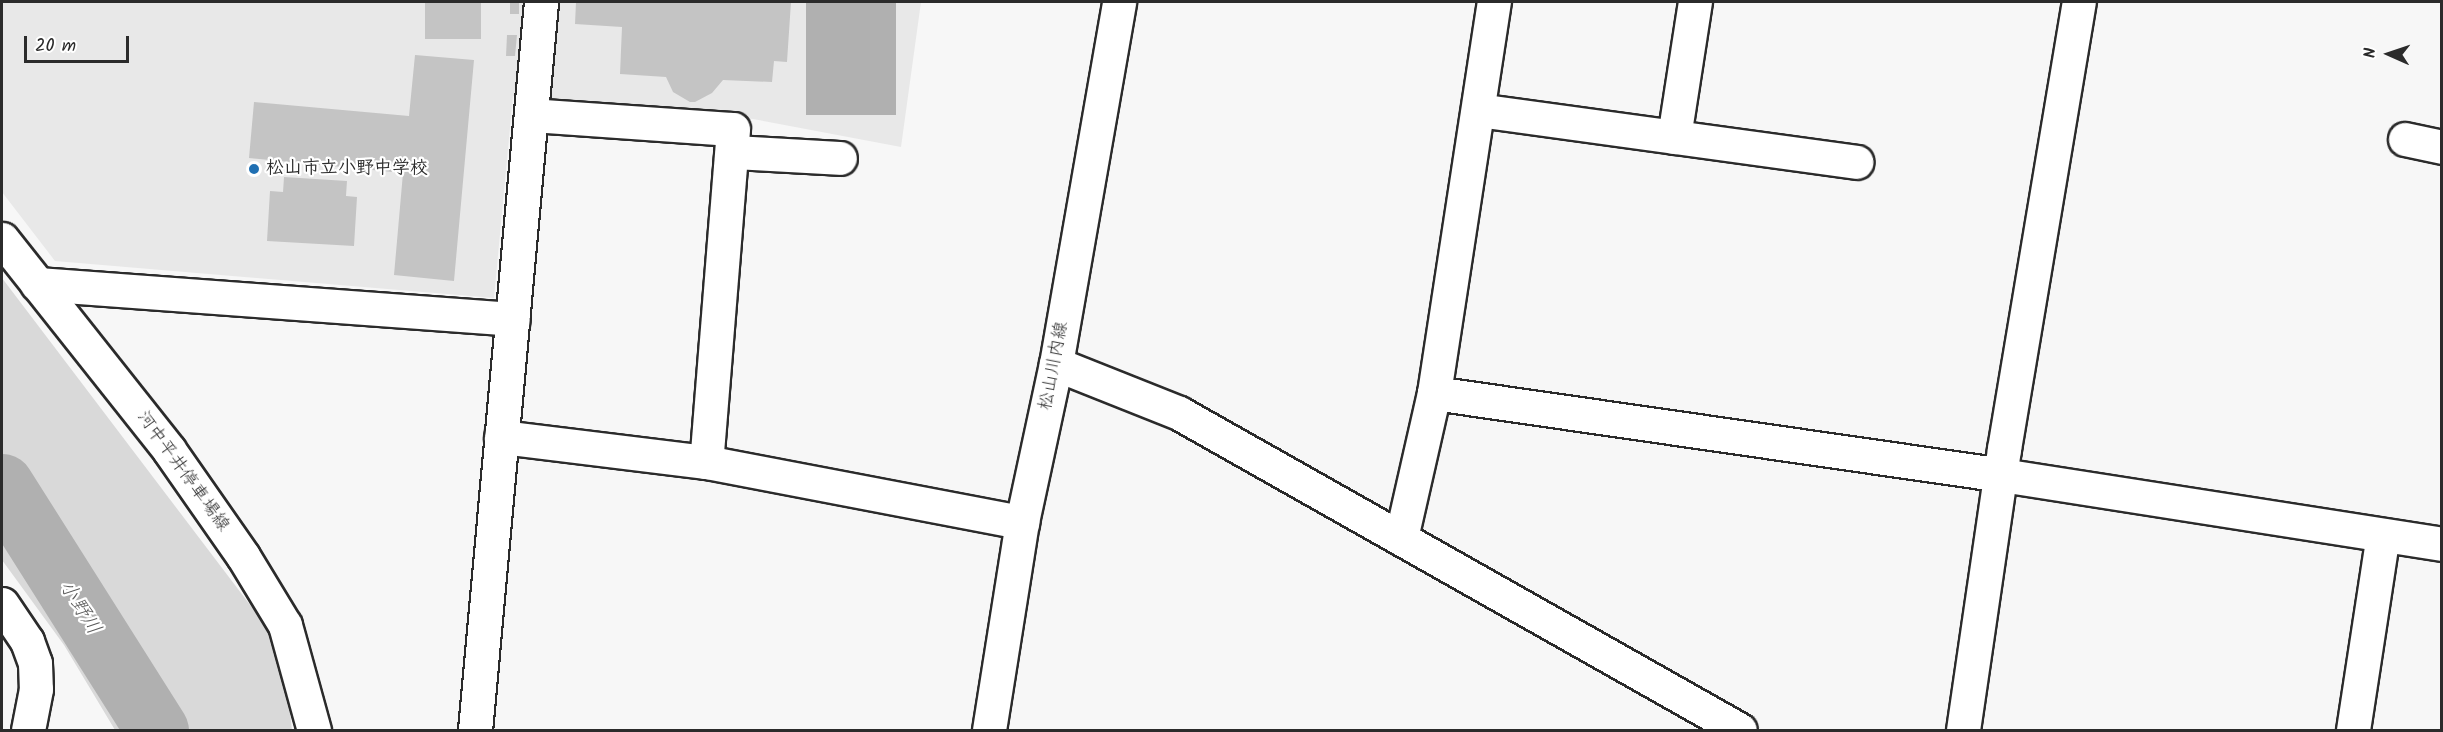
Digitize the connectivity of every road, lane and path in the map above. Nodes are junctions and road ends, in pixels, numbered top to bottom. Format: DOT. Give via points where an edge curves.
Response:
graph roads {
  1 [pos="541,2"];
  2 [pos="1119,2"];
  3 [pos="1494,2"];
  4 [pos="1695,2"];
  5 [pos="2079,2"];
  6 [pos="1478,111"];
  7 [pos="531,115"];
  8 [pos="1674,137"];
  9 [pos="2405,139"];
  10 [pos="2442,147"];
  11 [pos="733,152"];
  12 [pos="840,158"];
  13 [pos="1856,162"];
  14 [pos="2,239"];
  15 [pos="37,284"];
  16 [pos="513,319"];
  17 [pos="1056,364"];
  18 [pos="1434,393"];
  19 [pos="501,437"];
  20 [pos="705,462"];
  21 [pos="2002,475"];
  22 [pos="1022,522"];
  23 [pos="2383,535"];
  24 [pos="1401,538"];
  25 [pos="2442,544"];
  26 [pos="2,604"];
  27 [pos="28,730"];
  28 [pos="314,730"];
  29 [pos="475,730"];
  30 [pos="989,730"];
  31 [pos="1740,730"];
  32 [pos="1963,730"];
  33 [pos="2353,730"];
  1 -- 7 [label="street"];
  2 -- 17 [label="street, 松山川内線"];
  3 -- 6 [label="street"];
  4 -- 8 [label="street"];
  5 -- 21 [label="street"];
  6 -- 8 [label="street"];
  6 -- 18 [label="street"];
  7 -- 11 [label="street" via="734,129"];
  7 -- 16 [label="street"];
  8 -- 13 [label="street"];
  9 -- 10 [label="street"];
  11 -- 12 [label="street"];
  11 -- 20 [label="street"];
  14 -- 15 [label="street, 河中平井停車場線"];
  15 -- 16 [label="street"];
  15 -- 28 [label="street, 河中平井停車場線" via="169,450 243,556 285,625"];
  16 -- 19 [label="street"];
  17 -- 22 [label="street, 松山川内線"];
  17 -- 24 [label="street" via="1179,413"];
  18 -- 21 [label="street"];
  18 -- 24 [label="street"];
  19 -- 20 [label="street"];
  19 -- 29 [label="street"];
  20 -- 22 [label="street"];
  21 -- 23 [label="street"];
  21 -- 32 [label="street"];
  22 -- 30 [label="street, 松山川内線"];
  23 -- 25 [label="street"];
  23 -- 33 [label="street"];
  24 -- 31 [label="street"];
  26 -- 27 [label="street" via="27,641 35,663 36,689"];
}
